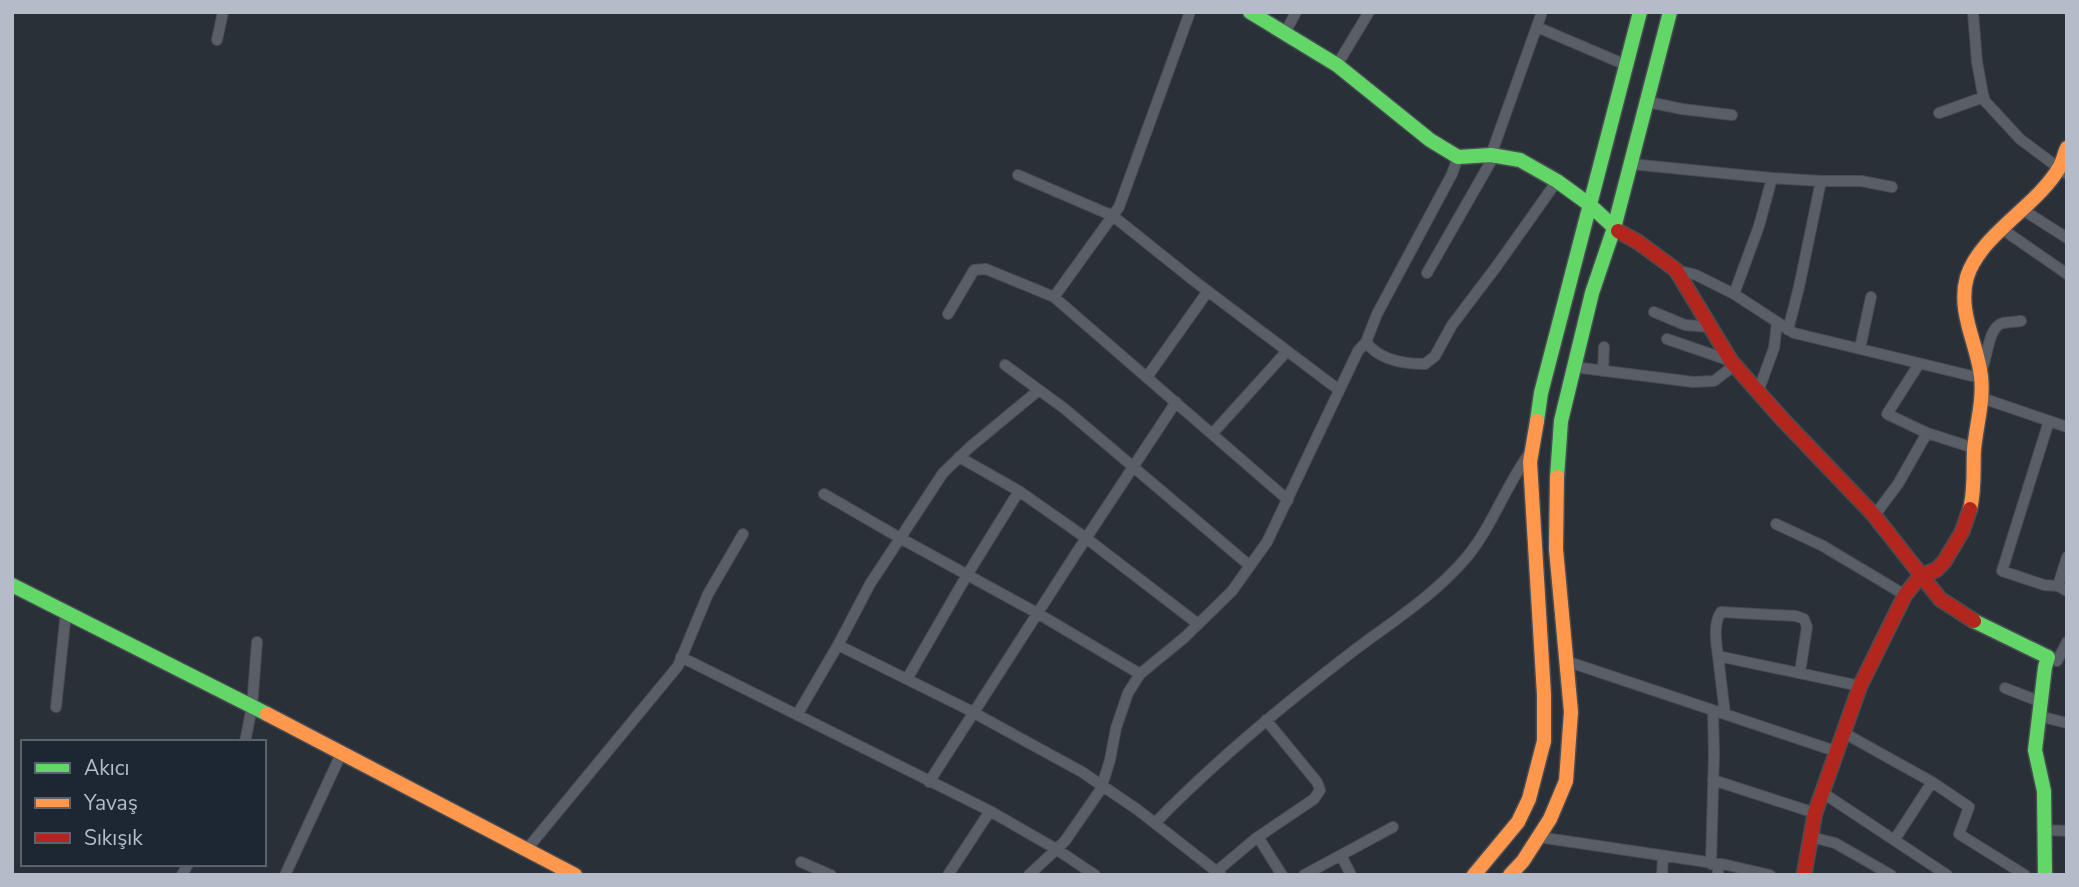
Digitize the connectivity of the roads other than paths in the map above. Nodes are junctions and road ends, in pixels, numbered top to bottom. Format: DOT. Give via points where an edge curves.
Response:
graph roads {
  1 [pos="223,12"];
  2 [pos="1190,12"];
  3 [pos="1250,12"];
  4 [pos="1296,12"];
  5 [pos="1369,12"];
  6 [pos="1542,12"];
  7 [pos="1640,12"];
  8 [pos="1670,12"];
  9 [pos="1973,12"];
  10 [pos="1537,27"];
  11 [pos="1284,33"];
  12 [pos="217,40"];
  13 [pos="1337,65"];
  14 [pos="1626,65"];
  15 [pos="1984,97"];
  16 [pos="1648,102"];
  17 [pos="1939,113"];
  18 [pos="1732,116"];
  19 [pos="2067,148"];
  20 [pos="1493,156"];
  21 [pos="1458,157"];
  22 [pos="1631,164"];
  23 [pos="2063,171"];
  24 [pos="1018,175"];
  25 [pos="1772,178"];
  26 [pos="1557,181"];
  27 [pos="1821,181"];
  28 [pos="1892,187"];
  29 [pos="1590,205"];
  30 [pos="2023,210"];
  31 [pos="1114,216"];
  32 [pos="1614,228"];
  33 [pos="2002,229"];
  34 [pos="2067,238"];
  35 [pos="1676,270"];
  36 [pos="1427,273"];
  37 [pos="2067,274"];
  38 [pos="1208,291"];
  39 [pos="1734,294"];
  40 [pos="1054,297"];
  41 [pos="1871,297"];
  42 [pos="1654,312"];
  43 [pos="948,314"];
  44 [pos="2021,321"];
  45 [pos="1777,323"];
  46 [pos="1710,327"];
  47 [pos="1787,330"];
  48 [pos="1667,338"];
  49 [pos="1366,342"];
  50 [pos="1604,347"];
  51 [pos="1860,348"];
  52 [pos="1287,351"];
  53 [pos="1733,363"];
  54 [pos="1919,364"];
  55 [pos="1005,365"];
  56 [pos="1574,367"];
  57 [pos="1603,371"];
  58 [pos="1980,374"];
  59 [pos="1147,377"];
  60 [pos="1040,390"];
  61 [pos="1339,390"];
  62 [pos="1758,392"];
  63 [pos="1982,398"];
  64 [pos="1176,402"];
  65 [pos="2049,421"];
  66 [pos="2067,427"];
  67 [pos="1212,433"];
  68 [pos="1927,433"];
  69 [pos="1975,448"];
  70 [pos="1532,450"];
  71 [pos="959,457"];
  72 [pos="1133,467"];
  73 [pos="1019,491"];
  74 [pos="824,494"];
  75 [pos="1288,500"];
  76 [pos="1874,516"];
  77 [pos="1776,524"];
  78 [pos="743,534"];
  79 [pos="900,538"];
  80 [pos="1086,538"];
  81 [pos="2067,557"];
  82 [pos="1250,566"];
  83 [pos="967,575"];
  84 [pos="1921,575"];
  85 [pos="12,585"];
  86 [pos="2062,588"];
  87 [pos="1905,595"];
  88 [pos="66,612"];
  89 [pos="1037,613"];
  90 [pos="1198,624"];
  91 [pos="257,642"];
  92 [pos="2067,642"];
  93 [pos="838,645"];
  94 [pos="1718,656"];
  95 [pos="681,657"];
  96 [pos="1566,661"];
  97 [pos="2057,661"];
  98 [pos="1800,672"];
  99 [pos="1140,674"];
  100 [pos="907,679"];
  101 [pos="1860,686"];
  102 [pos="2005,688"];
  103 [pos="251,707"];
  104 [pos="56,708"];
  105 [pos="2040,709"];
  106 [pos="1713,710"];
  107 [pos="974,713"];
  108 [pos="1725,714"];
  109 [pos="797,715"];
  110 [pos="1266,720"];
  111 [pos="2067,723"];
  112 [pos="1844,733"];
  113 [pos="245,740"];
  114 [pos="342,752"];
  115 [pos="1838,752"];
  116 [pos="1713,780"];
  117 [pos="929,782"];
  118 [pos="1932,782"];
  119 [pos="1102,785"];
  120 [pos="1823,793"];
  121 [pos="990,811"];
  122 [pos="1815,813"];
  123 [pos="1155,823"];
  124 [pos="1393,827"];
  125 [pos="2046,830"];
  126 [pos="2067,831"];
  127 [pos="1258,837"];
  128 [pos="1538,837"];
  129 [pos="1811,837"];
  130 [pos="1895,839"];
  131 [pos="527,849"];
  132 [pos="1056,849"];
  133 [pos="1341,855"];
  134 [pos="1663,856"];
  135 [pos="801,862"];
  136 [pos="1716,868"];
  137 [pos="568,873"];
  138 [pos="1219,873"];
  139 [pos="285,875"];
  140 [pos="831,875"];
  141 [pos="948,875"];
  142 [pos="1029,875"];
  143 [pos="1095,875"];
  144 [pos="1282,875"];
  145 [pos="1304,875"];
  146 [pos="1351,875"];
  147 [pos="1474,875"];
  148 [pos="1510,875"];
  149 [pos="1662,875"];
  150 [pos="1770,875"];
  151 [pos="1804,875"];
  152 [pos="1891,875"];
  153 [pos="1947,875"];
  154 [pos="2025,875"];
  155 [pos="2045,875"];
  1 -- 12 [label="street"];
  2 -- 31 [label="street"];
  3 -- 11 [label="main road"];
  4 -- 11 [label="street"];
  5 -- 13 [label="street"];
  6 -- 10 [label="street"];
  7 -- 14 [label="main road"];
  8 -- 16 [label="main road"];
  9 -- 15 [label="street"];
  10 -- 14 [label="street"];
  10 -- 20 [label="street"];
  11 -- 13 [label="main road"];
  13 -- 21 [label="main road"];
  14 -- 29 [label="main road"];
  15 -- 17 [label="street"];
  15 -- 23 [label="street" via="2021,139"];
  16 -- 18 [label="street"];
  16 -- 22 [label="main road"];
  19 -- 23 [label="main road"];
  20 -- 21 [label="main road"];
  20 -- 26 [label="main road" via="1520,160"];
  20 -- 36 [label="street"];
  21 -- 49 [label="street"];
  22 -- 25 [label="street"];
  22 -- 32 [label="main road"];
  23 -- 30 [label="main road"];
  24 -- 31 [label="street"];
  25 -- 27 [label="street"];
  25 -- 39 [label="street"];
  26 -- 29 [label="main road"];
  26 -- 49 [label="street" via="1452,325 1435,356 1425,364 1406,364"];
  27 -- 28 [label="street"];
  27 -- 47 [label="street"];
  29 -- 32 [label="main road"];
  29 -- 70 [label="main road" via="1541,393"];
  30 -- 33 [label="main road"];
  30 -- 34 [label="street"];
  31 -- 38 [label="street"];
  31 -- 40 [label="street"];
  32 -- 35 [label="main road"];
  32 -- 56 [label="main road"];
  33 -- 37 [label="street"];
  33 -- 58 [label="main road" via="1971,268 1965,284 1966,323"];
  35 -- 39 [label="street"];
  35 -- 46 [label="main road"];
  38 -- 52 [label="street"];
  38 -- 59 [label="street"];
  39 -- 45 [label="street"];
  40 -- 43 [label="street" via="986,269 974,270"];
  40 -- 59 [label="street"];
  41 -- 51 [label="street"];
  42 -- 46 [label="street" via="1685,325"];
  44 -- 58 [label="street" via="2000,323 1992,330"];
  45 -- 47 [label="street"];
  45 -- 62 [label="street" via="1774,348"];
  46 -- 53 [label="main road"];
  47 -- 51 [label="street"];
  48 -- 53 [label="street"];
  49 -- 61 [label="street"];
  50 -- 57 [label="street"];
  51 -- 54 [label="street"];
  52 -- 61 [label="street"];
  52 -- 67 [label="street"];
  53 -- 57 [label="street" via="1714,380 1693,382"];
  53 -- 62 [label="main road"];
  54 -- 58 [label="street"];
  54 -- 68 [label="street" via="1887,414"];
  55 -- 60 [label="street"];
  56 -- 57 [label="street"];
  56 -- 96 [label="main road" via="1561,421 1557,465 1556,549"];
  58 -- 63 [label="main road"];
  59 -- 64 [label="street"];
  60 -- 71 [label="street"];
  60 -- 72 [label="street"];
  61 -- 75 [label="street"];
  62 -- 76 [label="main road"];
  63 -- 65 [label="street"];
  63 -- 69 [label="main road"];
  64 -- 67 [label="street"];
  64 -- 72 [label="street"];
  65 -- 66 [label="street"];
  65 -- 86 [label="street" via="2002,571"];
  67 -- 75 [label="street"];
  68 -- 69 [label="street"];
  68 -- 76 [label="street"];
  69 -- 84 [label="main road" via="1970,511 1939,568"];
  70 -- 110 [label="street" via="1466,558 1430,594"];
  70 -- 147 [label="main road" via="1544,741 1518,822"];
  71 -- 73 [label="street"];
  71 -- 79 [label="street" via="943,473"];
  72 -- 80 [label="street"];
  72 -- 82 [label="street"];
  73 -- 80 [label="street"];
  73 -- 83 [label="street"];
  74 -- 79 [label="street"];
  75 -- 82 [label="street"];
  76 -- 84 [label="main road"];
  77 -- 87 [label="street"];
  78 -- 95 [label="street" via="708,594"];
  79 -- 83 [label="street"];
  79 -- 93 [label="street"];
  80 -- 89 [label="street"];
  80 -- 90 [label="street"];
  81 -- 86 [label="street"];
  82 -- 90 [label="street"];
  83 -- 89 [label="street"];
  83 -- 100 [label="street"];
  84 -- 87 [label="main road"];
  84 -- 97 [label="main road" via="1940,599 1972,620"];
  85 -- 88 [label="main road"];
  87 -- 101 [label="main road"];
  88 -- 103 [label="main road"];
  88 -- 104 [label="street"];
  89 -- 99 [label="street"];
  89 -- 107 [label="street"];
  90 -- 99 [label="street"];
  91 -- 103 [label="street"];
  92 -- 97 [label="street"];
  93 -- 100 [label="street"];
  93 -- 109 [label="street"];
  94 -- 98 [label="street"];
  94 -- 98 [label="street" via="1717,617 1721,612 1797,616 1807,627"];
  94 -- 108 [label="street"];
  95 -- 109 [label="street"];
  95 -- 131 [label="street" via="659,691"];
  96 -- 106 [label="street"];
  96 -- 128 [label="main road" via="1571,712 1566,781"];
  97 -- 105 [label="main road" via="2045,667"];
  98 -- 101 [label="street"];
  99 -- 119 [label="street" via="1116,728"];
  100 -- 107 [label="street"];
  101 -- 112 [label="main road"];
  102 -- 105 [label="street"];
  103 -- 113 [label="street"];
  103 -- 114 [label="main road"];
  105 -- 111 [label="street"];
  105 -- 125 [label="main road" via="2035,750"];
  106 -- 108 [label="street"];
  106 -- 116 [label="street"];
  107 -- 117 [label="street"];
  107 -- 119 [label="street"];
  108 -- 115 [label="street"];
  109 -- 117 [label="street"];
  110 -- 123 [label="street"];
  110 -- 127 [label="street" via="1320,790 1314,799"];
  112 -- 115 [label="main road"];
  112 -- 118 [label="street"];
  114 -- 131 [label="main road"];
  114 -- 139 [label="street"];
  115 -- 120 [label="main road"];
  116 -- 122 [label="street"];
  116 -- 136 [label="street"];
  117 -- 121 [label="street"];
  118 -- 130 [label="street"];
  118 -- 154 [label="street" via="1969,807 1959,834"];
  119 -- 123 [label="street"];
  119 -- 132 [label="street"];
  120 -- 122 [label="main road"];
  120 -- 130 [label="street"];
  121 -- 132 [label="street"];
  121 -- 141 [label="street"];
  122 -- 129 [label="main road"];
  123 -- 138 [label="street"];
  124 -- 133 [label="street"];
  125 -- 126 [label="street"];
  125 -- 155 [label="main road"];
  127 -- 138 [label="street"];
  127 -- 144 [label="street"];
  128 -- 134 [label="street"];
  128 -- 148 [label="main road"];
  129 -- 151 [label="main road"];
  129 -- 152 [label="street" via="1835,843"];
  130 -- 153 [label="street"];
  131 -- 137 [label="main road"];
  132 -- 142 [label="street"];
  132 -- 143 [label="street"];
  133 -- 145 [label="street"];
  133 -- 146 [label="street"];
  134 -- 136 [label="street"];
  134 -- 149 [label="street"];
  135 -- 140 [label="street"];
  136 -- 150 [label="street"];
}
